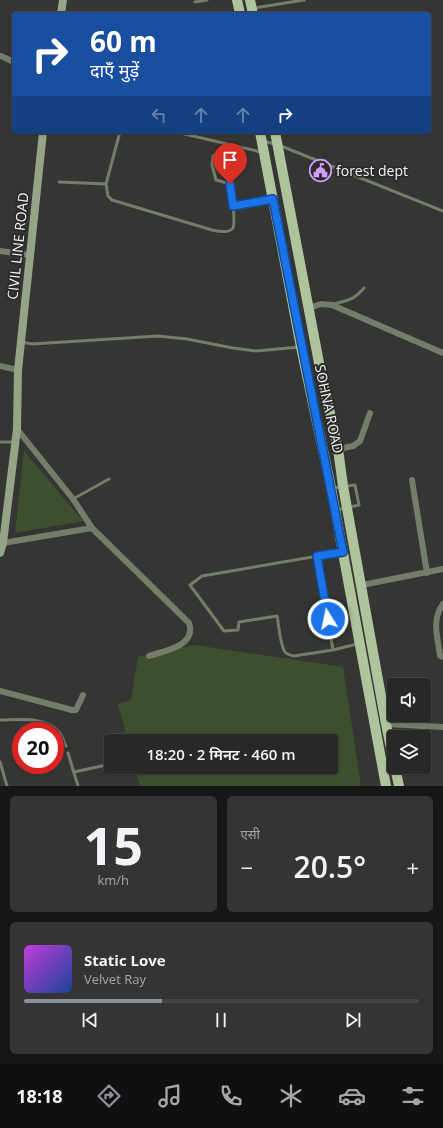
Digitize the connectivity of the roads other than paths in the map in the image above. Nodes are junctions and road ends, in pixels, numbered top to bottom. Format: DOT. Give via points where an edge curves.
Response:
graph roads {
  1 [pos="63,0"];
  2 [pos="207,0"];
  3 [pos="237,0"];
  4 [pos="304,0"];
  5 [pos="195,2"];
  6 [pos="251,8"];
  7 [pos="61,12"];
  8 [pos="240,12"];
  9 [pos="1,56"];
  10 [pos="12,61"];
  11 [pos="43,134"];
  12 [pos="119,134"];
  13 [pos="184,134"];
  14 [pos="275,134"];
  15 [pos="261,136"];
  16 [pos="278,145"];
  17 [pos="243,148"];
  18 [pos="227,152"];
  19 [pos="264,153"];
  20 [pos="59,182"];
  21 [pos="106,184"];
  22 [pos="230,184"];
  23 [pos="273,199"];
  24 [pos="233,206"];
  25 [pos="443,211"];
  26 [pos="0,251"];
  27 [pos="30,255"];
  28 [pos="364,288"];
  29 [pos="332,305"];
  30 [pos="308,308"];
  31 [pos="21,342"];
  32 [pos="302,347"];
  33 [pos="443,353"];
  34 [pos="0,366"];
  35 [pos="18,370"];
  36 [pos="370,413"];
  37 [pos="17,429"];
  38 [pos="0,442"];
  39 [pos="15,442"];
  40 [pos="338,449"];
  41 [pos="109,478"];
  42 [pos="412,480"];
  43 [pos="343,486"];
  44 [pos="331,488"];
  45 [pos="73,499"];
  46 [pos="347,508"];
  47 [pos="335,510"];
  48 [pos="3,524"];
  49 [pos="92,528"];
  50 [pos="3,543"];
  51 [pos="343,552"];
  52 [pos="0,553"];
  53 [pos="317,556"];
  54 [pos="443,569"];
  55 [pos="427,573"];
  56 [pos="362,585"];
  57 [pos="443,604"];
  58 [pos="371,641"];
  59 [pos="360,643"];
  60 [pos="334,650"];
  61 [pos="149,656"];
  62 [pos="443,656"];
  63 [pos="0,691"];
  64 [pos="83,695"];
  65 [pos="0,720"];
  66 [pos="386,724"];
  67 [pos="443,726"];
  68 [pos="387,730"];
  69 [pos="66,746"];
  70 [pos="68,753"];
  71 [pos="0,762"];
  72 [pos="104,766"];
  73 [pos="74,772"];
  74 [pos="396,774"];
  75 [pos="7,786"];
  76 [pos="78,786"];
  77 [pos="386,786"];
  78 [pos="399,786"];
  1 -- 7 [label="street"];
  2 -- 5 [label="lane"];
  3 -- 8 [label="main road"];
  4 -- 6 [label="lane"];
  9 -- 10 [label="street"];
  11 -- 27 [label="street, CIVIL LINE ROAD"];
  12 -- 21 [label="lane"];
  13 -- 17 [label="lane"];
  14 -- 16 [label="main road, SOHNA ROAD"];
  15 -- 16 [label="lane"];
  15 -- 19 [label="main road, SOHNA ROAD"];
  16 -- 25 [label="lane"];
  16 -- 30 [label="main road, SOHNA ROAD"];
  17 -- 18 [label="lane"];
  17 -- 19 [label="lane"];
  18 -- 22 [label="lane"];
  18 -- 22 [label="lane" via="213,156 212,165 216,180"];
  19 -- 23 [label="main road, SOHNA ROAD"];
  20 -- 21 [label="lane"];
  21 -- 24 [label="lane" via="108,196 117,203 212,230 224,232 233,228"];
  22 -- 24 [label="lane"];
  23 -- 24 [label="lane"];
  23 -- 32 [label="main road, SOHNA ROAD"];
  26 -- 27 [label="street"];
  27 -- 31 [label="street, CIVIL LINE ROAD"];
  28 -- 29 [label="lane" via="352,300"];
  29 -- 30 [label="street" via="321,304"];
  29 -- 33 [label="street"];
  30 -- 40 [label="main road, SOHNA ROAD"];
  31 -- 32 [label="lane" via="32,344 158,336 256,351"];
  31 -- 35 [label="street, CIVIL LINE ROAD"];
  32 -- 44 [label="main road, SOHNA ROAD"];
  34 -- 35 [label="street"];
  35 -- 37 [label="street, CIVIL LINE ROAD"];
  36 -- 40 [label="street" via="360,441 353,446"];
  37 -- 39 [label="street, CIVIL LINE ROAD"];
  37 -- 45 [label="street"];
  38 -- 39 [label="lane"];
  39 -- 48 [label="street, CIVIL LINE ROAD"];
  40 -- 43 [label="main road, SOHNA ROAD"];
  41 -- 45 [label="lane"];
  42 -- 55 [label="street"];
  43 -- 44 [label="lane"];
  43 -- 46 [label="main road, SOHNA ROAD"];
  44 -- 47 [label="main road, SOHNA ROAD"];
  45 -- 49 [label="street"];
  46 -- 47 [label="lane"];
  46 -- 56 [label="main road, SOHNA ROAD"];
  47 -- 51 [label="main road, SOHNA ROAD"];
  48 -- 50 [label="street, CIVIL LINE ROAD"];
  49 -- 50 [label="street"];
  49 -- 61 [label="street" via="190,623 190,633 181,645"];
  50 -- 52 [label="street, CIVIL LINE ROAD"];
  51 -- 53 [label="lane"];
  51 -- 59 [label="main road, SOHNA ROAD"];
  53 -- 60 [label="lane"];
  53 -- 60 [label="lane" via="202,576 190,585 224,631 238,630 239,622 277,616 285,652 288,654 294,656"];
  54 -- 55 [label="street"];
  55 -- 56 [label="street"];
  56 -- 58 [label="main road, SOHNA ROAD"];
  57 -- 62 [label="street" via="435,620 440,656"];
  58 -- 59 [label="main road"];
  58 -- 66 [label="main road, SOHNA ROAD"];
  59 -- 60 [label="lane"];
  59 -- 77 [label="main road, SOHNA ROAD"];
  63 -- 64 [label="street" via="72,710 76,710"];
  65 -- 69 [label="lane" via="34,720 54,727"];
  66 -- 67 [label="street"];
  66 -- 68 [label="main road, SOHNA ROAD"];
  70 -- 73 [label="lane"];
  71 -- 75 [label="lane"];
  72 -- 73 [label="lane"];
  73 -- 76 [label="lane"];
  74 -- 78 [label="main road"];
}
